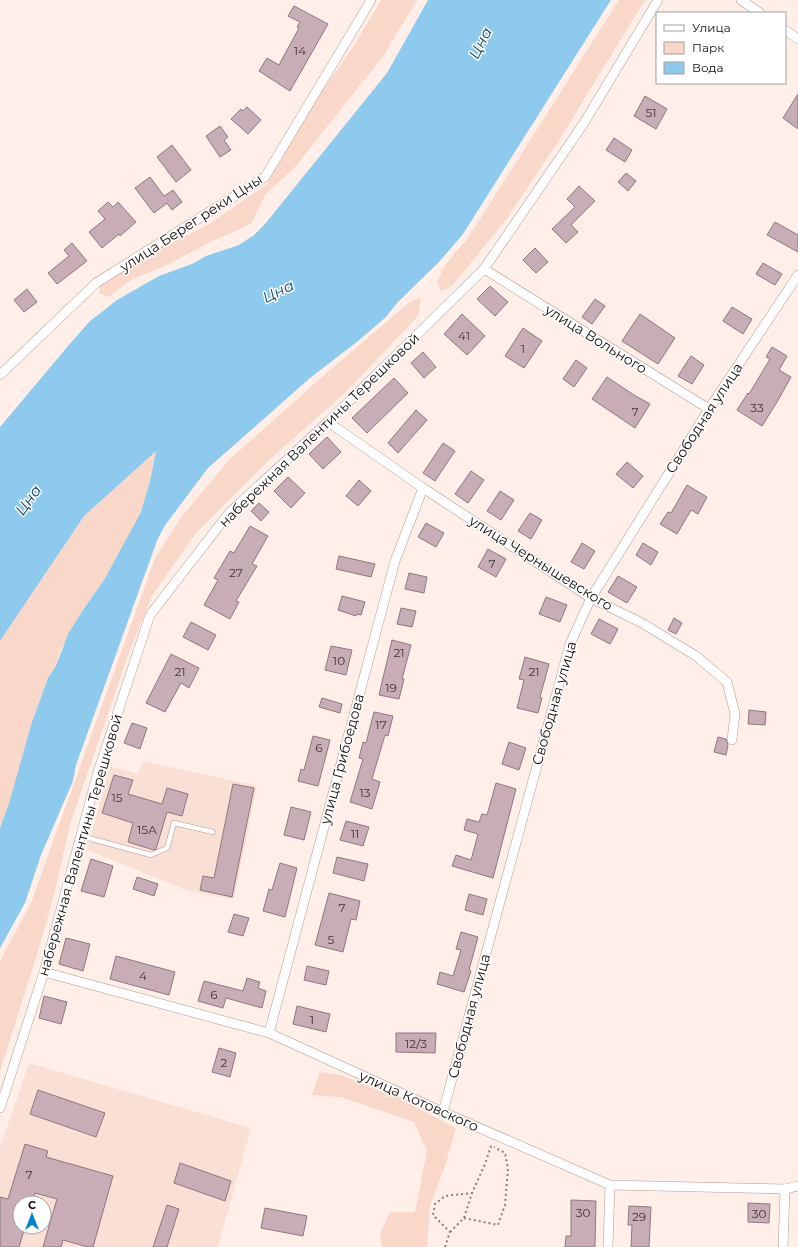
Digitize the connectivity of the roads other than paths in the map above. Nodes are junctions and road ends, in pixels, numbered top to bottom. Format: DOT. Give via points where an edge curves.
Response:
graph roads {
  1 [pos="371,0"];
  2 [pos="658,0"];
  3 [pos="741,0"];
  4 [pos="759,12"];
  5 [pos="786,31"];
  6 [pos="798,40"];
  7 [pos="484,269"];
  8 [pos="798,275"];
  9 [pos="0,375"];
  10 [pos="709,409"];
  11 [pos="328,422"];
  12 [pos="423,488"];
  13 [pos="591,598"];
  14 [pos="732,740"];
  15 [pos="214,832"];
  16 [pos="81,836"];
  17 [pos="44,972"];
  18 [pos="269,1033"];
  19 [pos="0,1108"];
  20 [pos="443,1112"];
  21 [pos="610,1185"];
  22 [pos="798,1186"];
  23 [pos="785,1189"];
  24 [pos="608,1247"];
  25 [pos="783,1247"];
  1 -- 9 [label="street, улица Берег реки Цны" via="265,177 96,283"];
  2 -- 7 [label="street, набережная Валентины Терешковой" via="584,123"];
  3 -- 4 [label="street"];
  5 -- 6 [label="street"];
  7 -- 10 [label="street, улица Вольного"];
  7 -- 11 [label="street, набережная Валентины Терешковой"];
  8 -- 10 [label="street, Свободная улица"];
  10 -- 13 [label="street, Свободная улица"];
  11 -- 12 [label="street, улица Чернышевского"];
  11 -- 16 [label="street, набережная Валентины Терешковой" via="229,513 150,615 98,772"];
  12 -- 13 [label="street, улица Чернышевского"];
  12 -- 18 [label="street, улица Грибоедова" via="395,562"];
  13 -- 14 [label="street, улица Чернышевского" via="642,623 696,656 727,682 735,714"];
  13 -- 20 [label="street, Свободная улица" via="570,644"];
  15 -- 16 [label="lane" via="174,823 167,848 151,854"];
  16 -- 17 [label="street, набережная Валентины Терешковой"];
  17 -- 18 [label="street, улица Котовского"];
  17 -- 19 [label="street, набережная Валентины Терешковой"];
  18 -- 20 [label="street, улица Котовского"];
  20 -- 21 [label="street, улица Котовского"];
  21 -- 23 [label="street, улица Котовского"];
  21 -- 24 [label="street"];
  22 -- 23 [label="street, улица Котовского"];
  23 -- 25 [label="street"];
}
